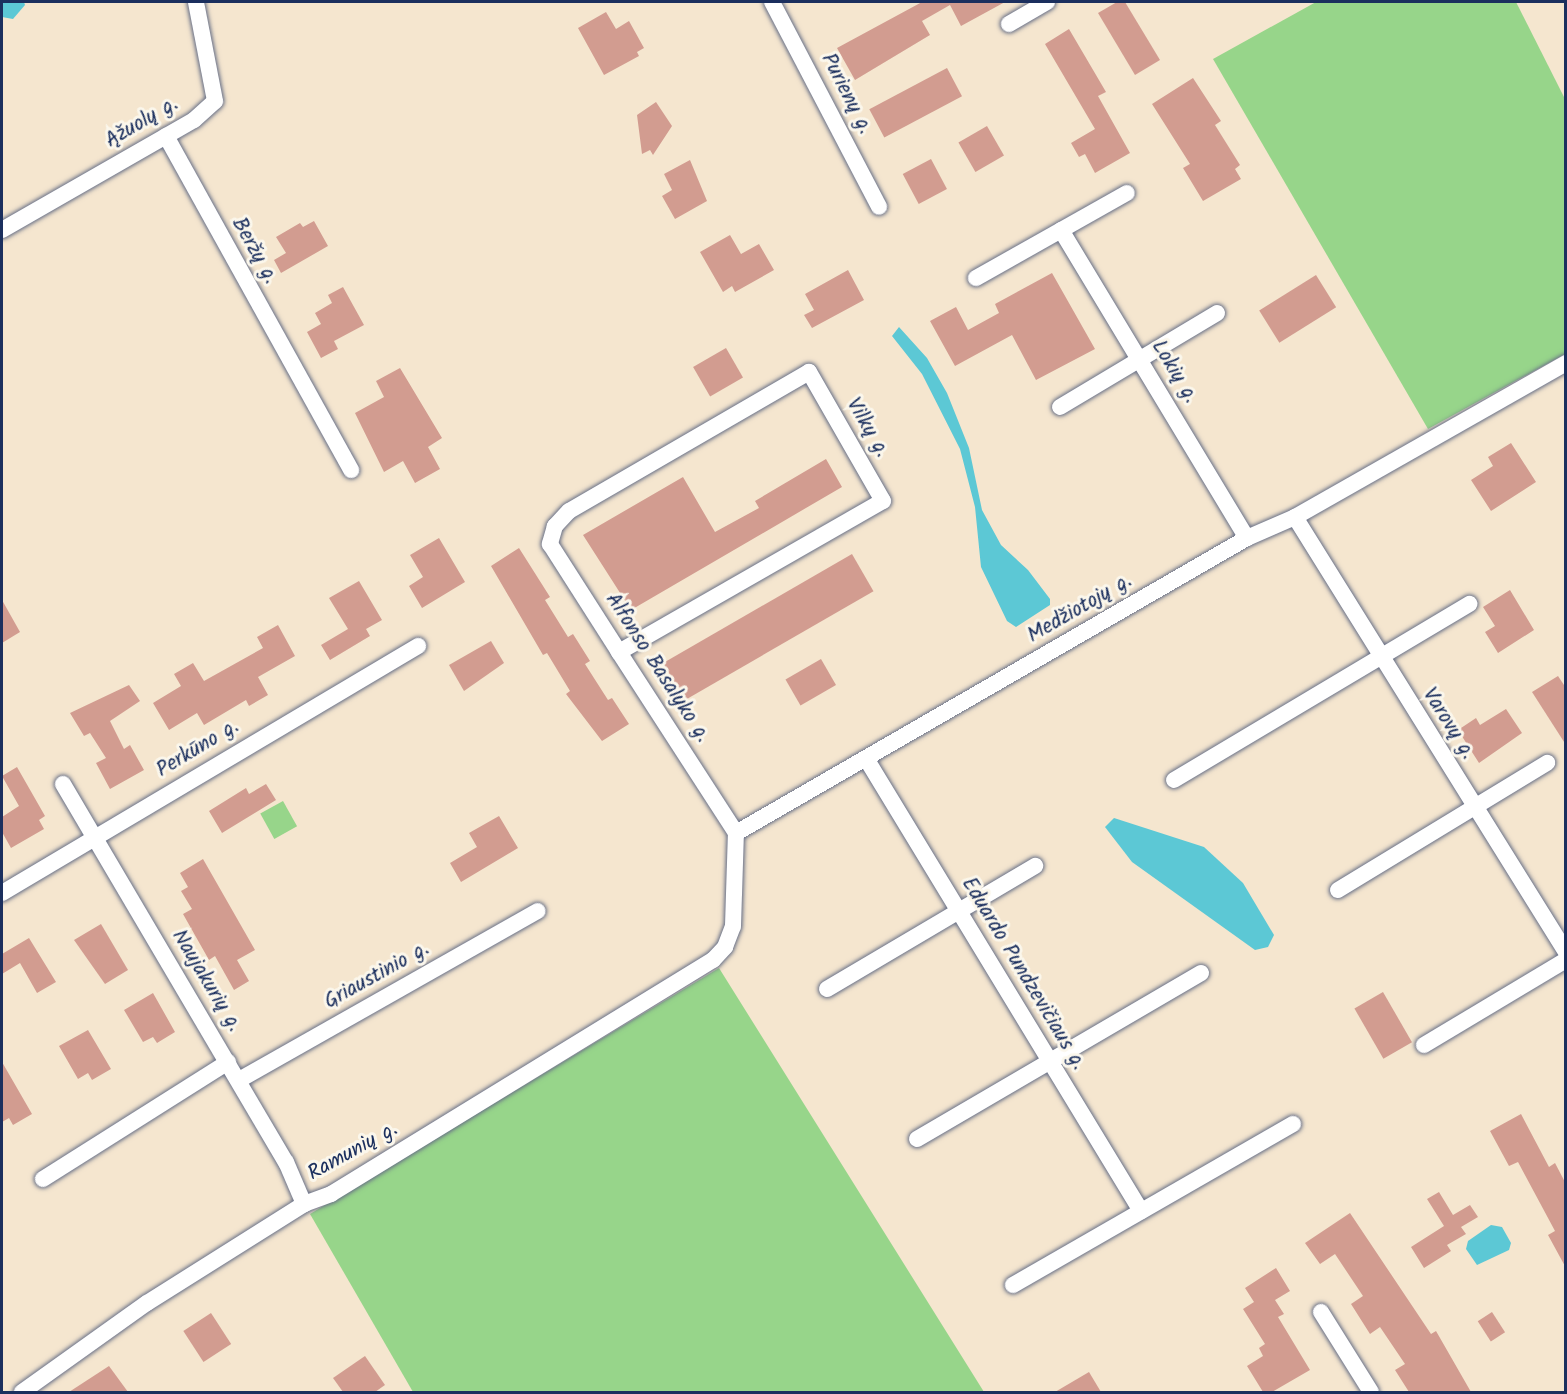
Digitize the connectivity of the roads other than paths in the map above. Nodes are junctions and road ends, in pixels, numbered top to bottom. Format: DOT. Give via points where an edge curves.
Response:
graph roads {
  1 [pos="196,2"];
  2 [pos="772,2"];
  3 [pos="1047,2"];
  4 [pos="1009,24"];
  5 [pos="166,136"];
  6 [pos="1127,193"];
  7 [pos="879,207"];
  8 [pos="2,230"];
  9 [pos="1061,230"];
  10 [pos="976,278"];
  11 [pos="1217,313"];
  12 [pos="1140,359"];
  13 [pos="1566,363"];
  14 [pos="1060,407"];
  15 [pos="351,470"];
  16 [pos="1295,518"];
  17 [pos="555,526"];
  18 [pos="1247,538"];
  19 [pos="1469,604"];
  20 [pos="418,646"];
  21 [pos="619,651"];
  22 [pos="1380,657"];
  23 [pos="867,760"];
  24 [pos="1547,763"];
  25 [pos="1174,780"];
  26 [pos="63,784"];
  27 [pos="1473,808"];
  28 [pos="736,833"];
  29 [pos="93,837"];
  30 [pos="1035,866"];
  31 [pos="1338,890"];
  32 [pos="2,893"];
  33 [pos="538,911"];
  34 [pos="959,911"];
  35 [pos="1566,952"];
  36 [pos="1566,960"];
  37 [pos="1201,973"];
  38 [pos="827,989"];
  39 [pos="1424,1045"];
  40 [pos="1050,1061"];
  41 [pos="228,1062"];
  42 [pos="239,1080"];
  43 [pos="1293,1124"];
  44 [pos="917,1139"];
  45 [pos="43,1179"];
  46 [pos="304,1204"];
  47 [pos="1141,1211"];
  48 [pos="1013,1285"];
  49 [pos="1321,1312"];
  50 [pos="22,1392"];
  51 [pos="1371,1392"];
  1 -- 5 [label="street, Ąžuolų g." via="215,101 194,120"];
  2 -- 7 [label="street, Purienų g."];
  3 -- 4 [label="street"];
  5 -- 8 [label="street, Ąžuolų g."];
  5 -- 15 [label="street, Beržų g."];
  6 -- 9 [label="street"];
  9 -- 10 [label="street"];
  9 -- 12 [label="street, Lokių g."];
  11 -- 12 [label="street"];
  12 -- 14 [label="street"];
  12 -- 18 [label="street, Lokių g."];
  13 -- 16 [label="street, Medžiotojų g."];
  16 -- 18 [label="street, Medžiotojų g."];
  16 -- 22 [label="street, Varovų g."];
  17 -- 21 [label="street, Alfonso Basalyko g." via="550,544"];
  17 -- 21 [label="street, Vilkų g." via="569,511 809,372 883,501"];
  18 -- 23 [label="street, Medžiotojų g."];
  19 -- 22 [label="street"];
  20 -- 29 [label="street, Perkūno g."];
  21 -- 28 [label="street, Alfonso Basalyko g."];
  22 -- 25 [label="street"];
  22 -- 27 [label="street, Varovų g."];
  23 -- 28 [label="street, Medžiotojų g."];
  23 -- 34 [label="street, Eduardo Pundzevičiaus g."];
  24 -- 27 [label="street"];
  26 -- 29 [label="street, Naujakurių g."];
  27 -- 31 [label="street"];
  27 -- 35 [label="street, Varovų g."];
  28 -- 46 [label="street, Ramunių g." via="733,926 725,947 713,960 331,1194"];
  29 -- 32 [label="street, Perkūno g."];
  29 -- 41 [label="street, Naujakurių g."];
  30 -- 34 [label="street"];
  33 -- 42 [label="street, Griaustinio g."];
  34 -- 38 [label="street"];
  34 -- 40 [label="street, Eduardo Pundzevičiaus g."];
  36 -- 39 [label="street"];
  37 -- 40 [label="street"];
  40 -- 44 [label="street"];
  40 -- 47 [label="street, Eduardo Pundzevičiaus g."];
  41 -- 42 [label="street, Naujakurių g."];
  41 -- 45 [label="street"];
  42 -- 46 [label="street, Naujakurių g." via="286,1162"];
  43 -- 47 [label="street"];
  46 -- 50 [label="street, Ramunių g." via="147,1303"];
  47 -- 48 [label="street"];
  49 -- 51 [label="street"];
}
